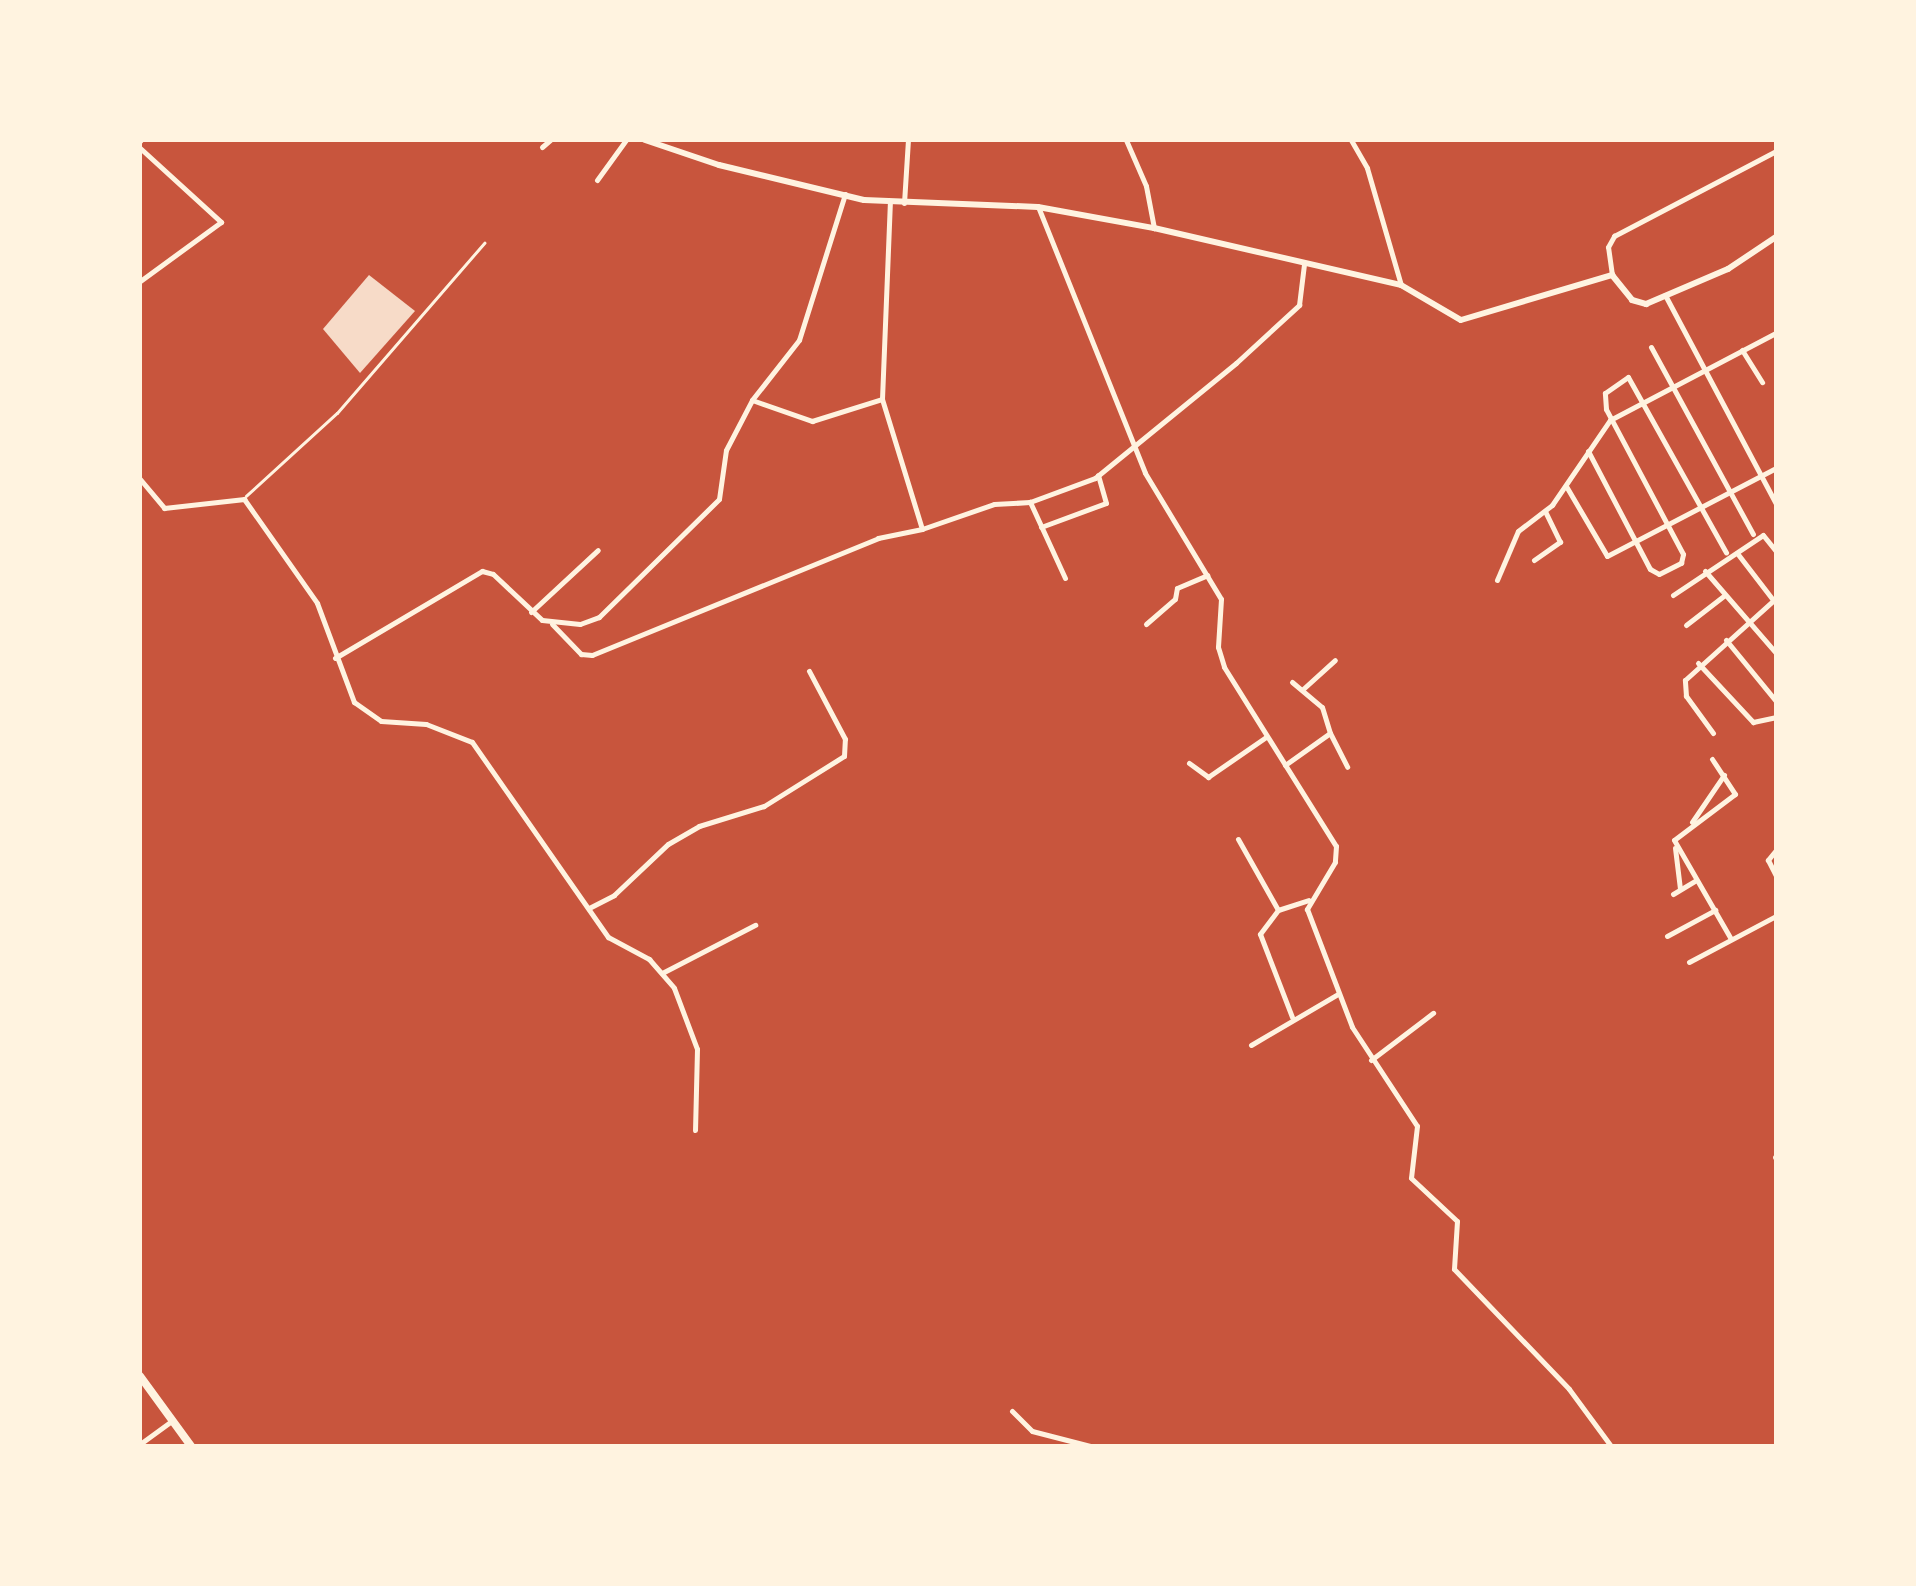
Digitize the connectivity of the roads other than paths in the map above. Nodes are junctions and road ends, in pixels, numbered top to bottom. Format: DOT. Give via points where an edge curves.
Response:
graph roads {
  1 [pos="550,140"];
  2 [pos="626,140"];
  3 [pos="645,140"];
  4 [pos="908,140"];
  5 [pos="1126,140"];
  6 [pos="1351,140"];
  7 [pos="140,143"];
  8 [pos="542,147"];
  9 [pos="1776,151"];
  10 [pos="597,180"];
  11 [pos="845,194"];
  12 [pos="890,203"];
  13 [pos="904,203"];
  14 [pos="1038,207"];
  15 [pos="1154,228"];
  16 [pos="1776,238"];
  17 [pos="484,243"];
  18 [pos="1304,264"];
  19 [pos="1612,275"];
  20 [pos="140,281"];
  21 [pos="1401,285"];
  22 [pos="1664,295"];
  23 [pos="1776,333"];
  24 [pos="1651,347"];
  25 [pos="1742,350"];
  26 [pos="1703,370"];
  27 [pos="1762,382"];
  28 [pos="1671,387"];
  29 [pos="882,399"];
  30 [pos="752,400"];
  31 [pos="1643,402"];
  32 [pos="1610,420"];
  33 [pos="1133,444"];
  34 [pos="1588,451"];
  35 [pos="1776,468"];
  36 [pos="1098,476"];
  37 [pos="1758,476"];
  38 [pos="140,479"];
  39 [pos="1565,484"];
  40 [pos="1726,494"];
  41 [pos="244,499"];
  42 [pos="1030,502"];
  43 [pos="1776,504"];
  44 [pos="1697,508"];
  45 [pos="1545,511"];
  46 [pos="1666,525"];
  47 [pos="1041,527"];
  48 [pos="922,529"];
  49 [pos="1753,534"];
  50 [pos="1636,541"];
  51 [pos="598,550"];
  52 [pos="1776,551"];
  53 [pos="1726,552"];
  54 [pos="1737,553"];
  55 [pos="1534,560"];
  56 [pos="1705,571"];
  57 [pos="1207,575"];
  58 [pos="1065,578"];
  59 [pos="1497,580"];
  60 [pos="1673,595"];
  61 [pos="1726,595"];
  62 [pos="1774,599"];
  63 [pos="531,612"];
  64 [pos="1748,621"];
  65 [pos="550,622"];
  66 [pos="1146,624"];
  67 [pos="1686,626"];
  68 [pos="1726,640"];
  69 [pos="1776,653"];
  70 [pos="336,658"];
  71 [pos="1335,660"];
  72 [pos="1698,663"];
  73 [pos="809,672"];
  74 [pos="1292,682"];
  75 [pos="1303,690"];
  76 [pos="1776,701"];
  77 [pos="1776,717"];
  78 [pos="1713,732"];
  79 [pos="1330,734"];
  80 [pos="1266,737"];
  81 [pos="1712,759"];
  82 [pos="1190,763"];
  83 [pos="1285,765"];
  84 [pos="1348,767"];
  85 [pos="1724,775"];
  86 [pos="1690,824"];
  87 [pos="1238,839"];
  88 [pos="1675,846"];
  89 [pos="1776,850"];
  90 [pos="1776,876"];
  91 [pos="1696,880"];
  92 [pos="1680,889"];
  93 [pos="1672,894"];
  94 [pos="1308,900"];
  95 [pos="589,908"];
  96 [pos="1278,910"];
  97 [pos="1715,910"];
  98 [pos="1776,916"];
  99 [pos="755,925"];
  100 [pos="1666,936"];
  101 [pos="1731,939"];
  102 [pos="1689,962"];
  103 [pos="662,973"];
  104 [pos="1338,994"];
  105 [pos="1433,1013"];
  106 [pos="1292,1017"];
  107 [pos="1251,1045"];
  108 [pos="1371,1060"];
  109 [pos="695,1130"];
  110 [pos="140,1376"];
  111 [pos="1012,1411"];
  112 [pos="172,1422"];
  113 [pos="140,1444"];
  114 [pos="191,1446"];
  115 [pos="1090,1446"];
  116 [pos="1611,1446"];
  1 -- 8 [label="street"];
  2 -- 10 [label="street"];
  3 -- 11 [label="street" via="718,165"];
  4 -- 13 [label="street"];
  5 -- 15 [label="street"];
  6 -- 21 [label="street" via="1368,168"];
  7 -- 20 [label="street" via="220,222"];
  9 -- 19 [label="street" via="1614,236 1608,248"];
  11 -- 12 [label="street"];
  11 -- 30 [label="street" via="802,333"];
  12 -- 13 [label="street"];
  12 -- 29 [label="street"];
  13 -- 14 [label="street"];
  14 -- 15 [label="street"];
  14 -- 33 [label="street"];
  15 -- 18 [label="street"];
  16 -- 22 [label="street" via="1728,269"];
  17 -- 41 [label="lane" via="338,413"];
  18 -- 21 [label="street"];
  18 -- 33 [label="street" via="1299,305"];
  19 -- 21 [label="street" via="1461,320"];
  19 -- 22 [label="street" via="1639,302"];
  22 -- 26 [label="street"];
  23 -- 25 [label="street"];
  24 -- 28 [label="street"];
  25 -- 26 [label="street"];
  25 -- 27 [label="street"];
  26 -- 28 [label="street"];
  26 -- 37 [label="street"];
  28 -- 31 [label="street"];
  28 -- 40 [label="street"];
  29 -- 30 [label="street" via="812,421"];
  29 -- 48 [label="street"];
  30 -- 65 [label="street" via="726,450 718,498 599,617"];
  31 -- 32 [label="street"];
  31 -- 32 [label="street" via="1631,379 1623,378 1605,393"];
  31 -- 44 [label="street"];
  32 -- 34 [label="street"];
  32 -- 46 [label="street"];
  33 -- 36 [label="street"];
  33 -- 57 [label="street"];
  34 -- 39 [label="street"];
  34 -- 50 [label="street"];
  35 -- 37 [label="street"];
  36 -- 42 [label="street"];
  36 -- 47 [label="street" via="1106,502"];
  37 -- 40 [label="street"];
  37 -- 43 [label="street"];
  38 -- 41 [label="street" via="157,504 170,509"];
  39 -- 45 [label="street"];
  39 -- 50 [label="street" via="1607,556"];
  40 -- 44 [label="street"];
  40 -- 49 [label="street"];
  41 -- 70 [label="street" via="317,603"];
  42 -- 47 [label="street"];
  42 -- 48 [label="street" via="994,504"];
  44 -- 46 [label="street"];
  44 -- 53 [label="street"];
  45 -- 55 [label="street" via="1560,542"];
  45 -- 59 [label="street" via="1518,531"];
  46 -- 50 [label="street"];
  46 -- 50 [label="street" via="1683,558 1659,574"];
  47 -- 58 [label="street"];
  48 -- 65 [label="street" via="878,538 592,655 581,654"];
  51 -- 63 [label="street"];
  52 -- 54 [label="street" via="1763,535"];
  54 -- 56 [label="street"];
  54 -- 62 [label="street"];
  56 -- 60 [label="street"];
  56 -- 61 [label="street"];
  57 -- 66 [label="street" via="1177,588 1175,599"];
  57 -- 80 [label="street" via="1222,606 1219,656"];
  61 -- 64 [label="street"];
  61 -- 67 [label="street"];
  62 -- 64 [label="street"];
  63 -- 65 [label="street"];
  63 -- 70 [label="street" via="494,574 482,571"];
  64 -- 68 [label="street"];
  64 -- 69 [label="street"];
  68 -- 72 [label="street"];
  68 -- 76 [label="street"];
  70 -- 95 [label="street" via="344,685 368,715 426,724 472,742"];
  71 -- 75 [label="street"];
  72 -- 77 [label="street" via="1753,722"];
  72 -- 78 [label="street" via="1685,680 1686,696"];
  73 -- 95 [label="street" via="845,739 844,756 764,806 699,826 668,844"];
  74 -- 75 [label="street"];
  75 -- 79 [label="street" via="1327,714"];
  79 -- 83 [label="street"];
  79 -- 84 [label="street"];
  80 -- 82 [label="street" via="1208,778"];
  80 -- 83 [label="street"];
  81 -- 85 [label="street"];
  83 -- 94 [label="street" via="1337,854"];
  85 -- 86 [label="street"];
  85 -- 86 [label="street" via="1735,794"];
  86 -- 88 [label="street"];
  87 -- 96 [label="street"];
  88 -- 91 [label="street"];
  88 -- 92 [label="street"];
  89 -- 90 [label="street" via="1768,860"];
  91 -- 92 [label="street"];
  91 -- 97 [label="street"];
  92 -- 93 [label="street"];
  94 -- 96 [label="street"];
  94 -- 104 [label="street" via="1311,926"];
  95 -- 103 [label="street" via="611,940"];
  96 -- 106 [label="street" via="1260,934"];
  97 -- 100 [label="street"];
  97 -- 101 [label="street"];
  98 -- 101 [label="street"];
  99 -- 103 [label="street"];
  101 -- 102 [label="street"];
  103 -- 109 [label="street" via="694,1034"];
  104 -- 106 [label="street"];
  104 -- 108 [label="street"];
  105 -- 108 [label="street"];
  106 -- 107 [label="street"];
  108 -- 116 [label="street" via="1417,1126 1411,1178 1459,1225 1451,1264 1570,1389"];
  110 -- 112 [label="main road"];
  111 -- 115 [label="street" via="1032,1431"];
  112 -- 113 [label="street"];
  112 -- 114 [label="main road"];
}
